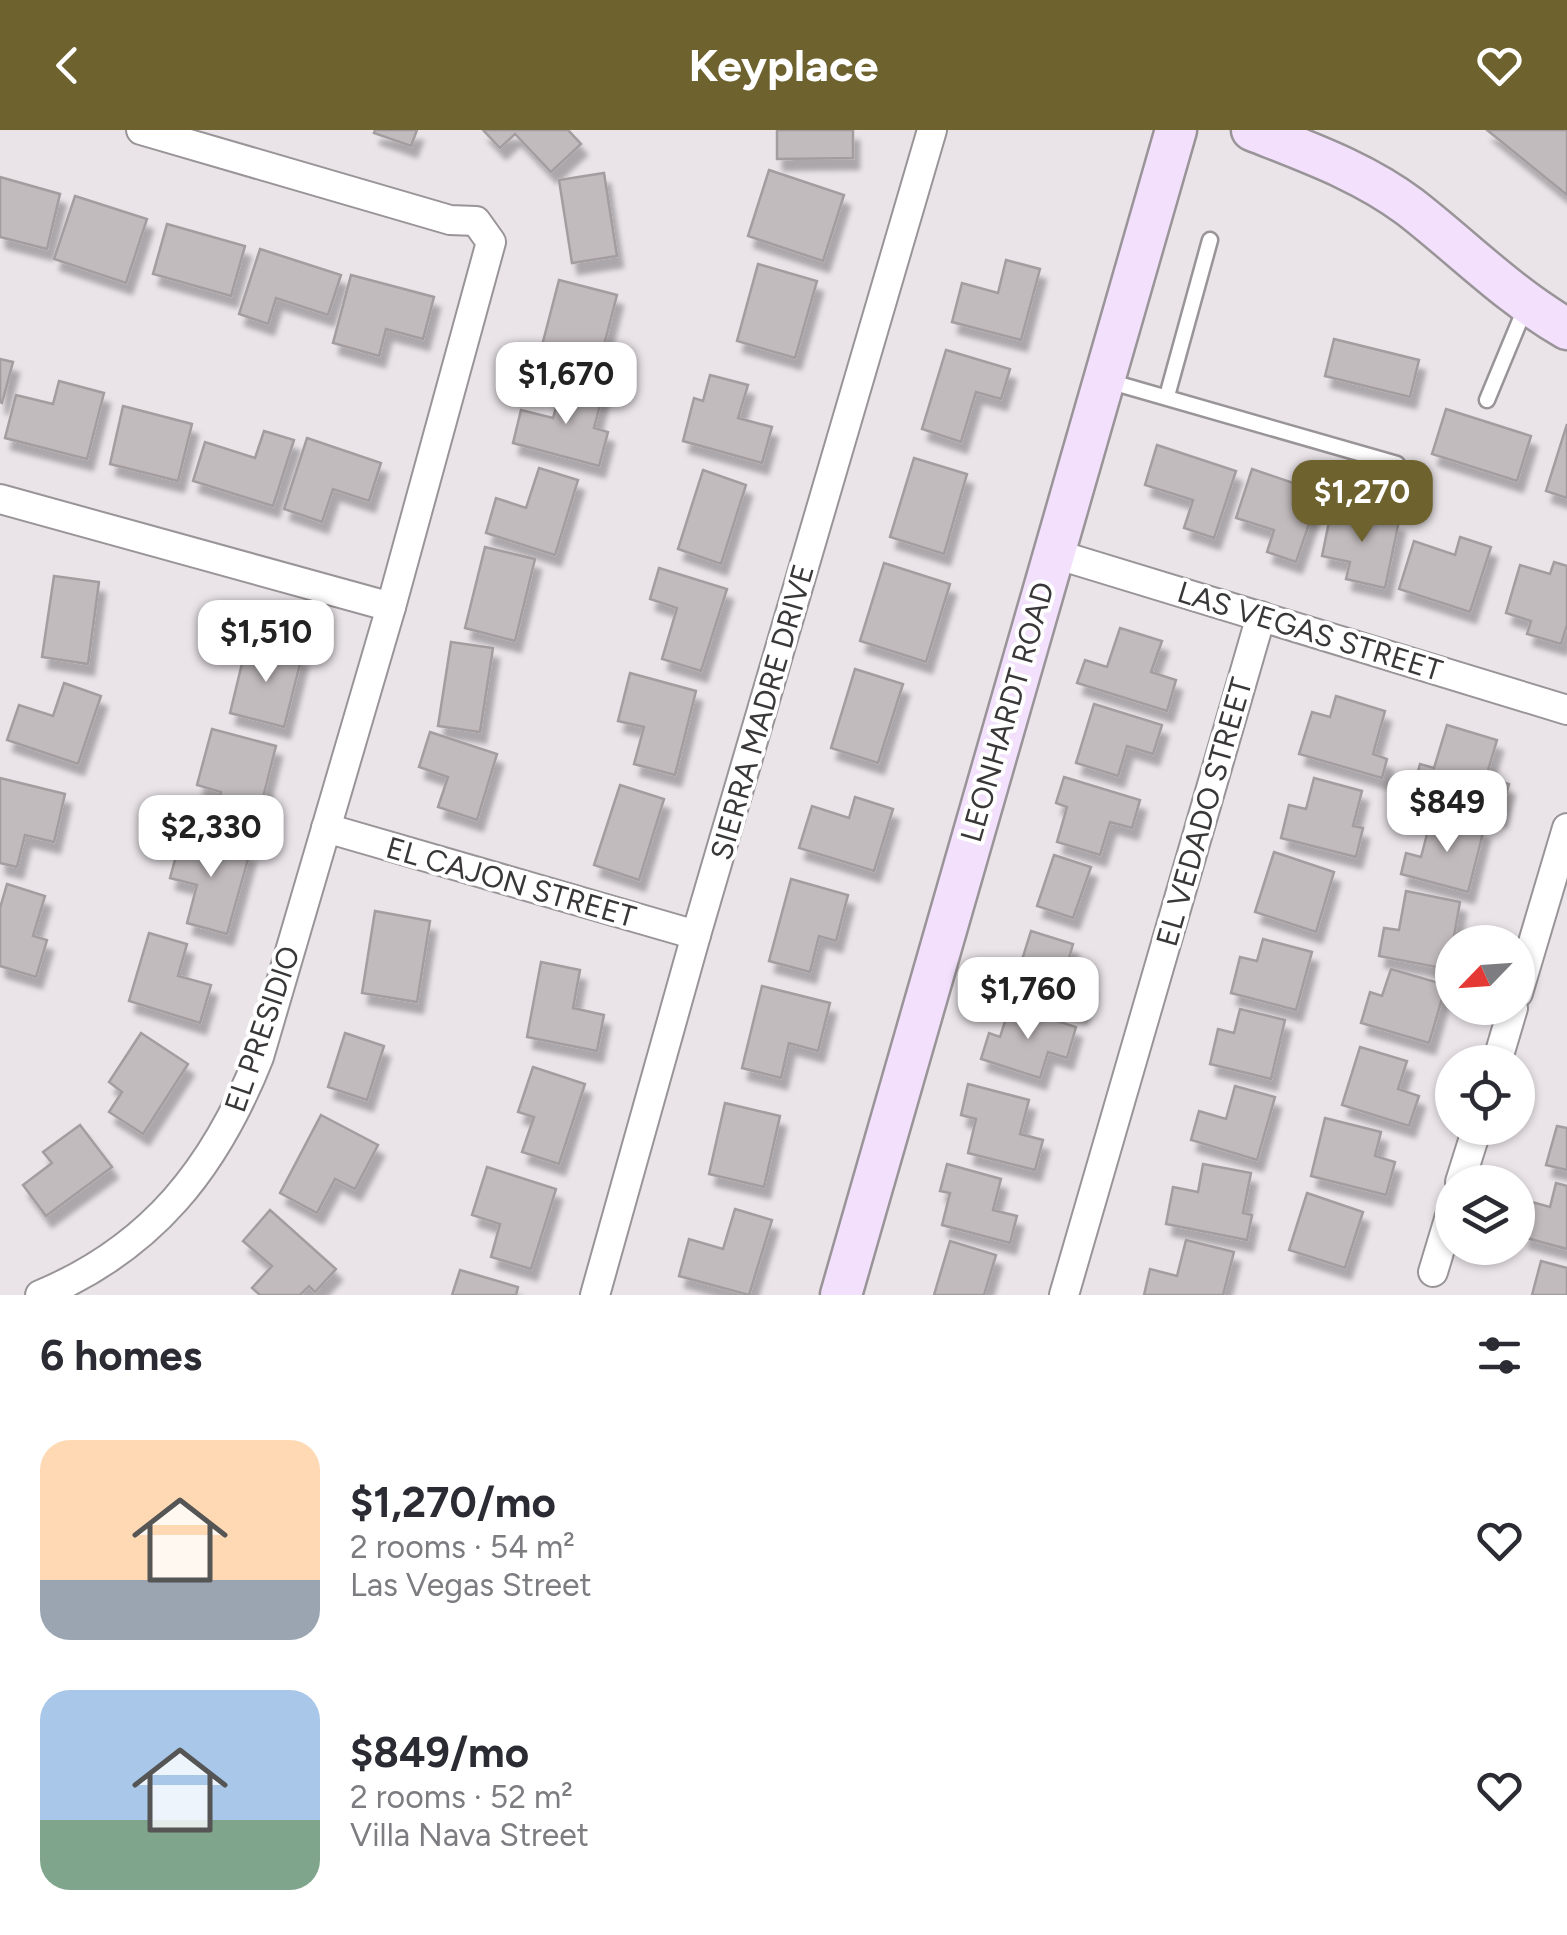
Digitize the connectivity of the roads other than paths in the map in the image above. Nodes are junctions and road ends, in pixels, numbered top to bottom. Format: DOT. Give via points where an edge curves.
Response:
graph roads {
  1 [pos="141,130"];
  2 [pos="932,130"];
  3 [pos="1176,130"];
  4 [pos="1252,130"];
  5 [pos="1210,240"];
  6 [pos="1526,305"];
  7 [pos="1567,329"];
  8 [pos="1103,380"];
  9 [pos="1167,396"];
  10 [pos="1487,400"];
  11 [pos="1397,464"];
  12 [pos="1,503"];
  13 [pos="1052,553"];
  14 [pos="391,607"];
  15 [pos="1260,616"];
  16 [pos="1567,710"];
  17 [pos="326,828"];
  18 [pos="1567,828"];
  19 [pos="696,935"];
  20 [pos="1535,936"];
  21 [pos="1436,1265"];
  22 [pos="1434,1272"];
  23 [pos="54,1292"];
  24 [pos="595,1295"];
  25 [pos="841,1295"];
  26 [pos="1064,1295"];
  1 -- 14 [label="street, EL PRESIDIO" via="450,220 476,221 491,242"];
  2 -- 19 [label="street, SIERRA MADRE DRIVE"];
  3 -- 8 [label="street, LEONHARDT ROAD"];
  4 -- 6 [label="street" via="1375,184"];
  5 -- 9 [label="lane"];
  6 -- 7 [label="street"];
  6 -- 10 [label="lane"];
  8 -- 9 [label="lane"];
  8 -- 13 [label="street, LEONHARDT ROAD"];
  9 -- 11 [label="lane"];
  12 -- 14 [label="street"];
  13 -- 15 [label="street, LAS VEGAS STREET"];
  13 -- 25 [label="street, LEONHARDT ROAD"];
  14 -- 17 [label="street, EL PRESIDIO"];
  15 -- 16 [label="street, LAS VEGAS STREET"];
  15 -- 26 [label="street, EL VEDADO STREET"];
  17 -- 19 [label="street, EL CAJON STREET"];
  17 -- 23 [label="street, EL PRESIDIO" via="259,1057 222,1137 147,1229"];
  18 -- 20 [label="street"];
  19 -- 24 [label="street, SIERRA MADRE DRIVE"];
  21 -- 22 [label="street"];
}
